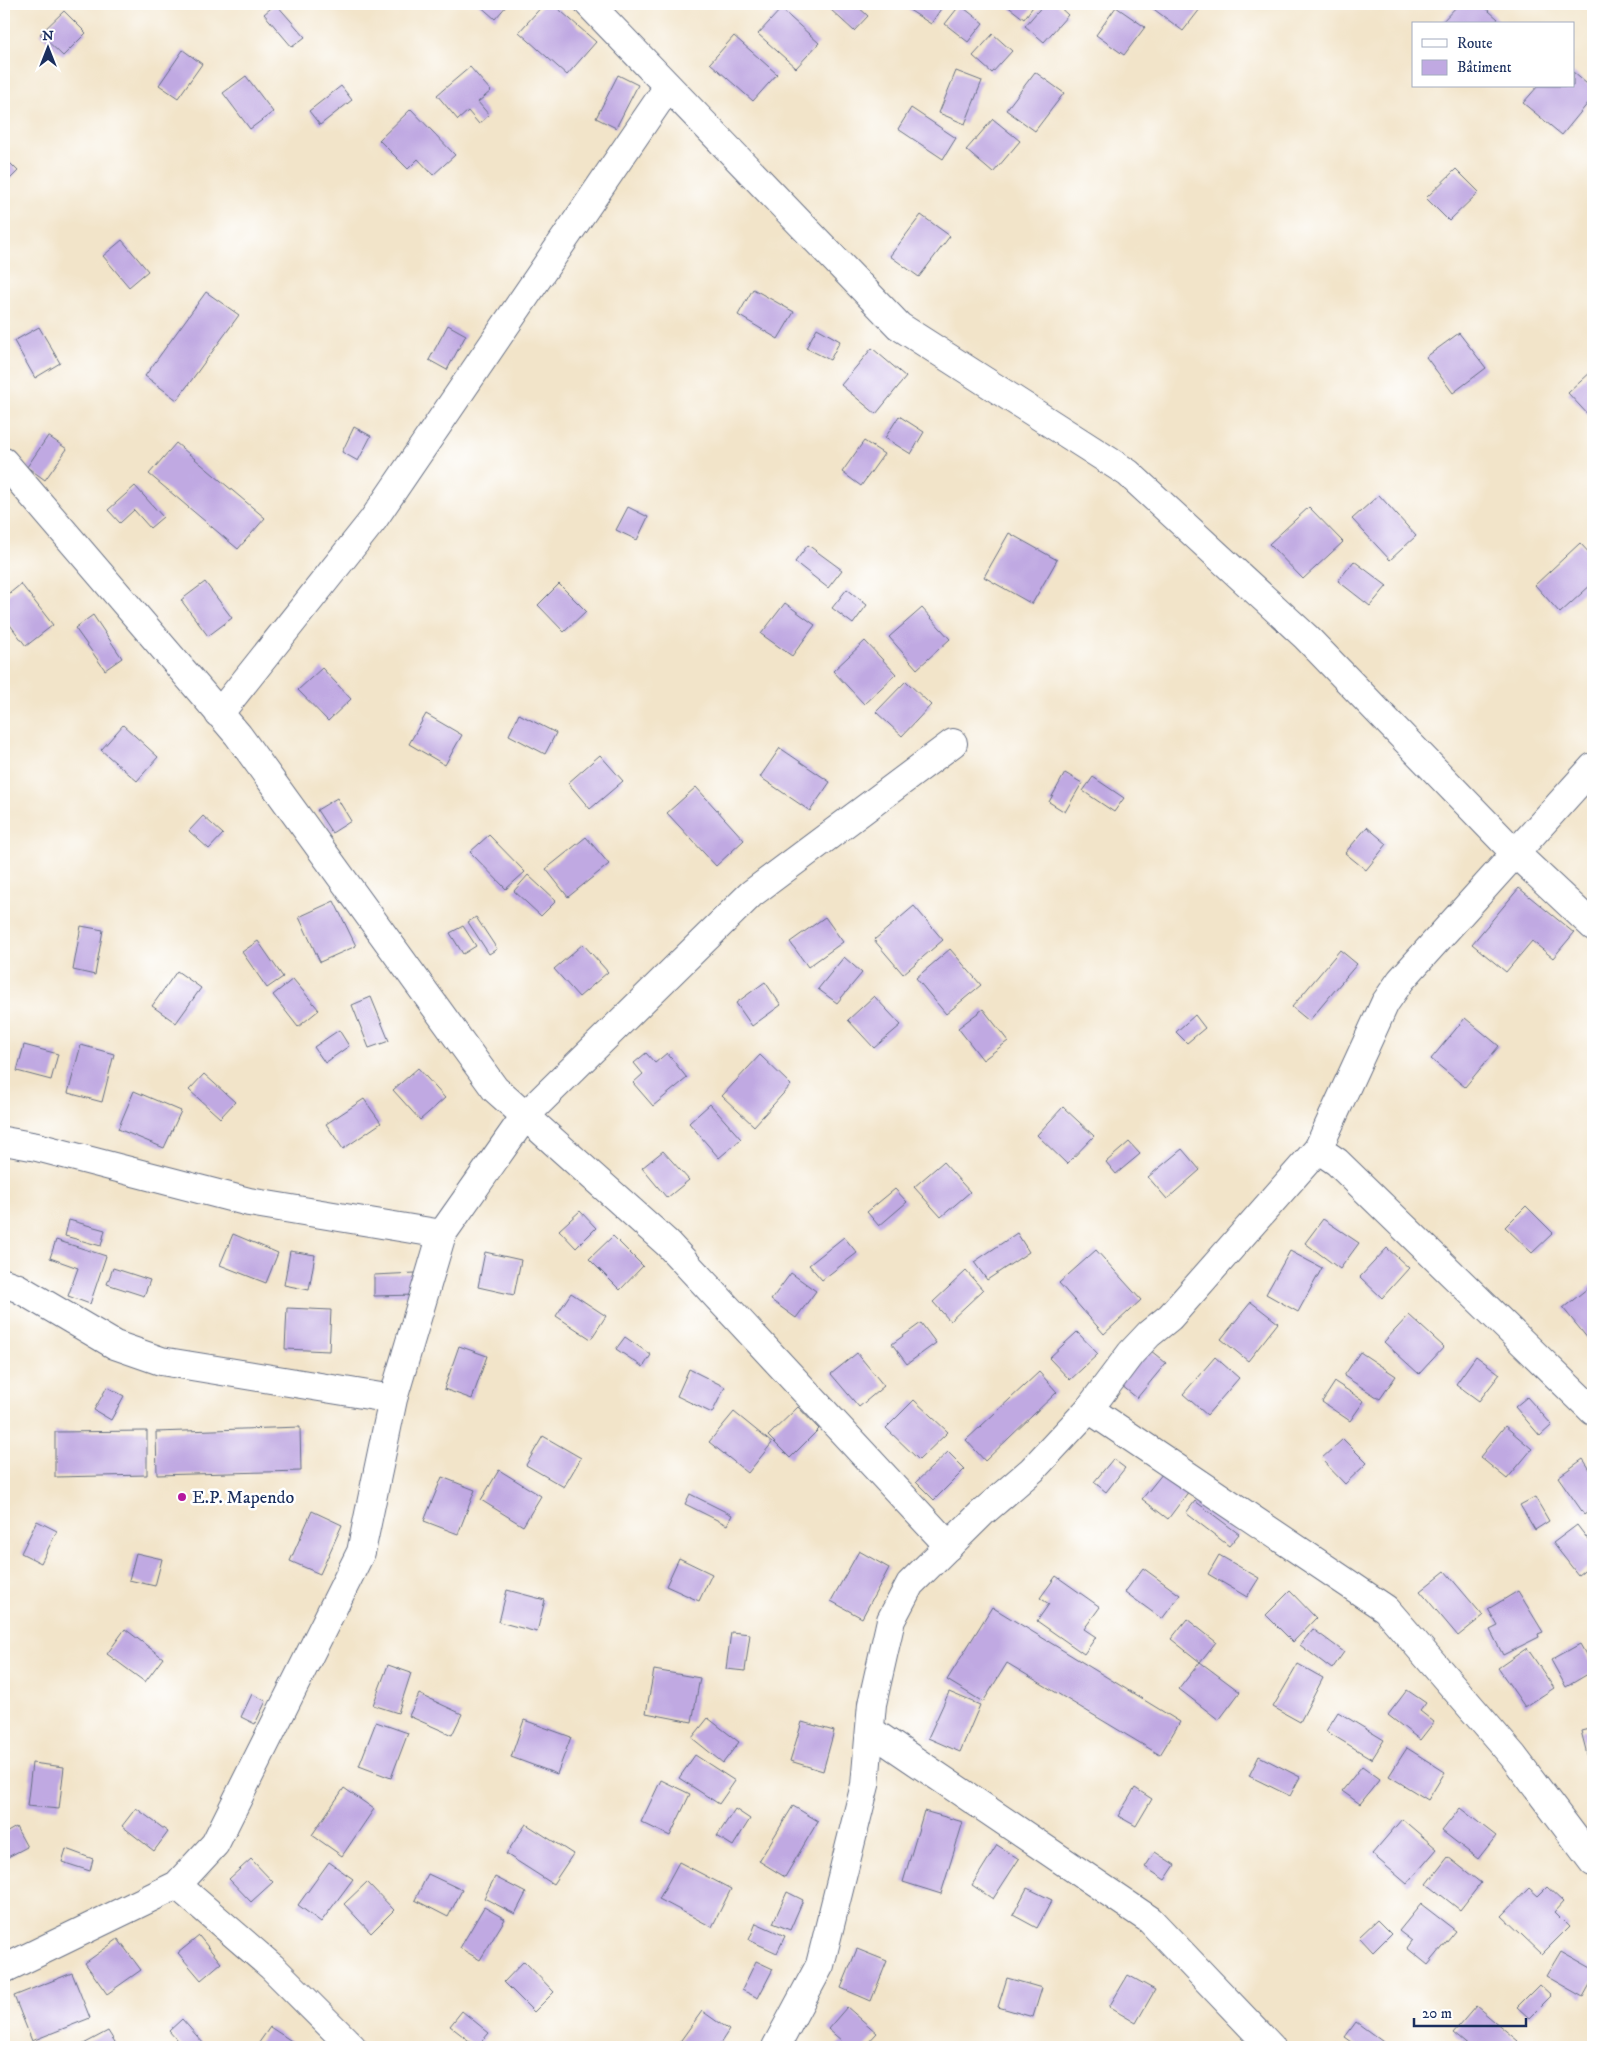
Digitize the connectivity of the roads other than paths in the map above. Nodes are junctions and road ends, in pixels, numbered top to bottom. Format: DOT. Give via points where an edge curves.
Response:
graph roads {
  1 [pos="589,4"];
  2 [pos="668,87"];
  3 [pos="4,462"];
  4 [pos="219,714"];
  5 [pos="953,743"];
  6 [pos="1593,767"];
  7 [pos="1515,853"];
  8 [pos="1593,926"];
  9 [pos="525,1116"];
  10 [pos="4,1141"];
  11 [pos="1318,1149"];
  12 [pos="442,1234"];
  13 [pos="4,1283"];
  14 [pos="393,1399"];
  15 [pos="1089,1409"];
  16 [pos="1593,1411"];
  17 [pos="949,1546"];
  18 [pos="870,1732"];
  19 [pos="1593,1862"];
  20 [pos="177,1885"];
  21 [pos="4,1970"];
  22 [pos="352,2047"];
  23 [pos="776,2047"];
  24 [pos="1271,2047"];
  1 -- 2 [label="street"];
  2 -- 4 [label="street" via="373,520"];
  2 -- 7 [label="street" via="899,326 1128,473 1306,637"];
  3 -- 4 [label="street"];
  4 -- 9 [label="street" via="495,1090"];
  5 -- 9 [label="street" via="751,894"];
  6 -- 7 [label="street"];
  7 -- 8 [label="street"];
  7 -- 11 [label="street" via="1401,980 1385,1004"];
  9 -- 12 [label="street"];
  9 -- 17 [label="street" via="667,1244"];
  10 -- 12 [label="street" via="249,1202"];
  11 -- 15 [label="street" via="1170,1317 1132,1352"];
  11 -- 16 [label="street" via="1337,1162"];
  12 -- 14 [label="street"];
  13 -- 14 [label="street" via="115,1345 161,1361"];
  14 -- 20 [label="street" via="361,1552 215,1844"];
  15 -- 17 [label="street" via="1032,1470"];
  15 -- 19 [label="street" via="1386,1609 1513,1756"];
  17 -- 18 [label="street" via="910,1584 891,1620 872,1704"];
  18 -- 23 [label="street" via="865,1785 820,1965"];
  18 -- 24 [label="street" via="1150,1920"];
  20 -- 21 [label="street"];
  20 -- 22 [label="street" via="272,1967"];
}
